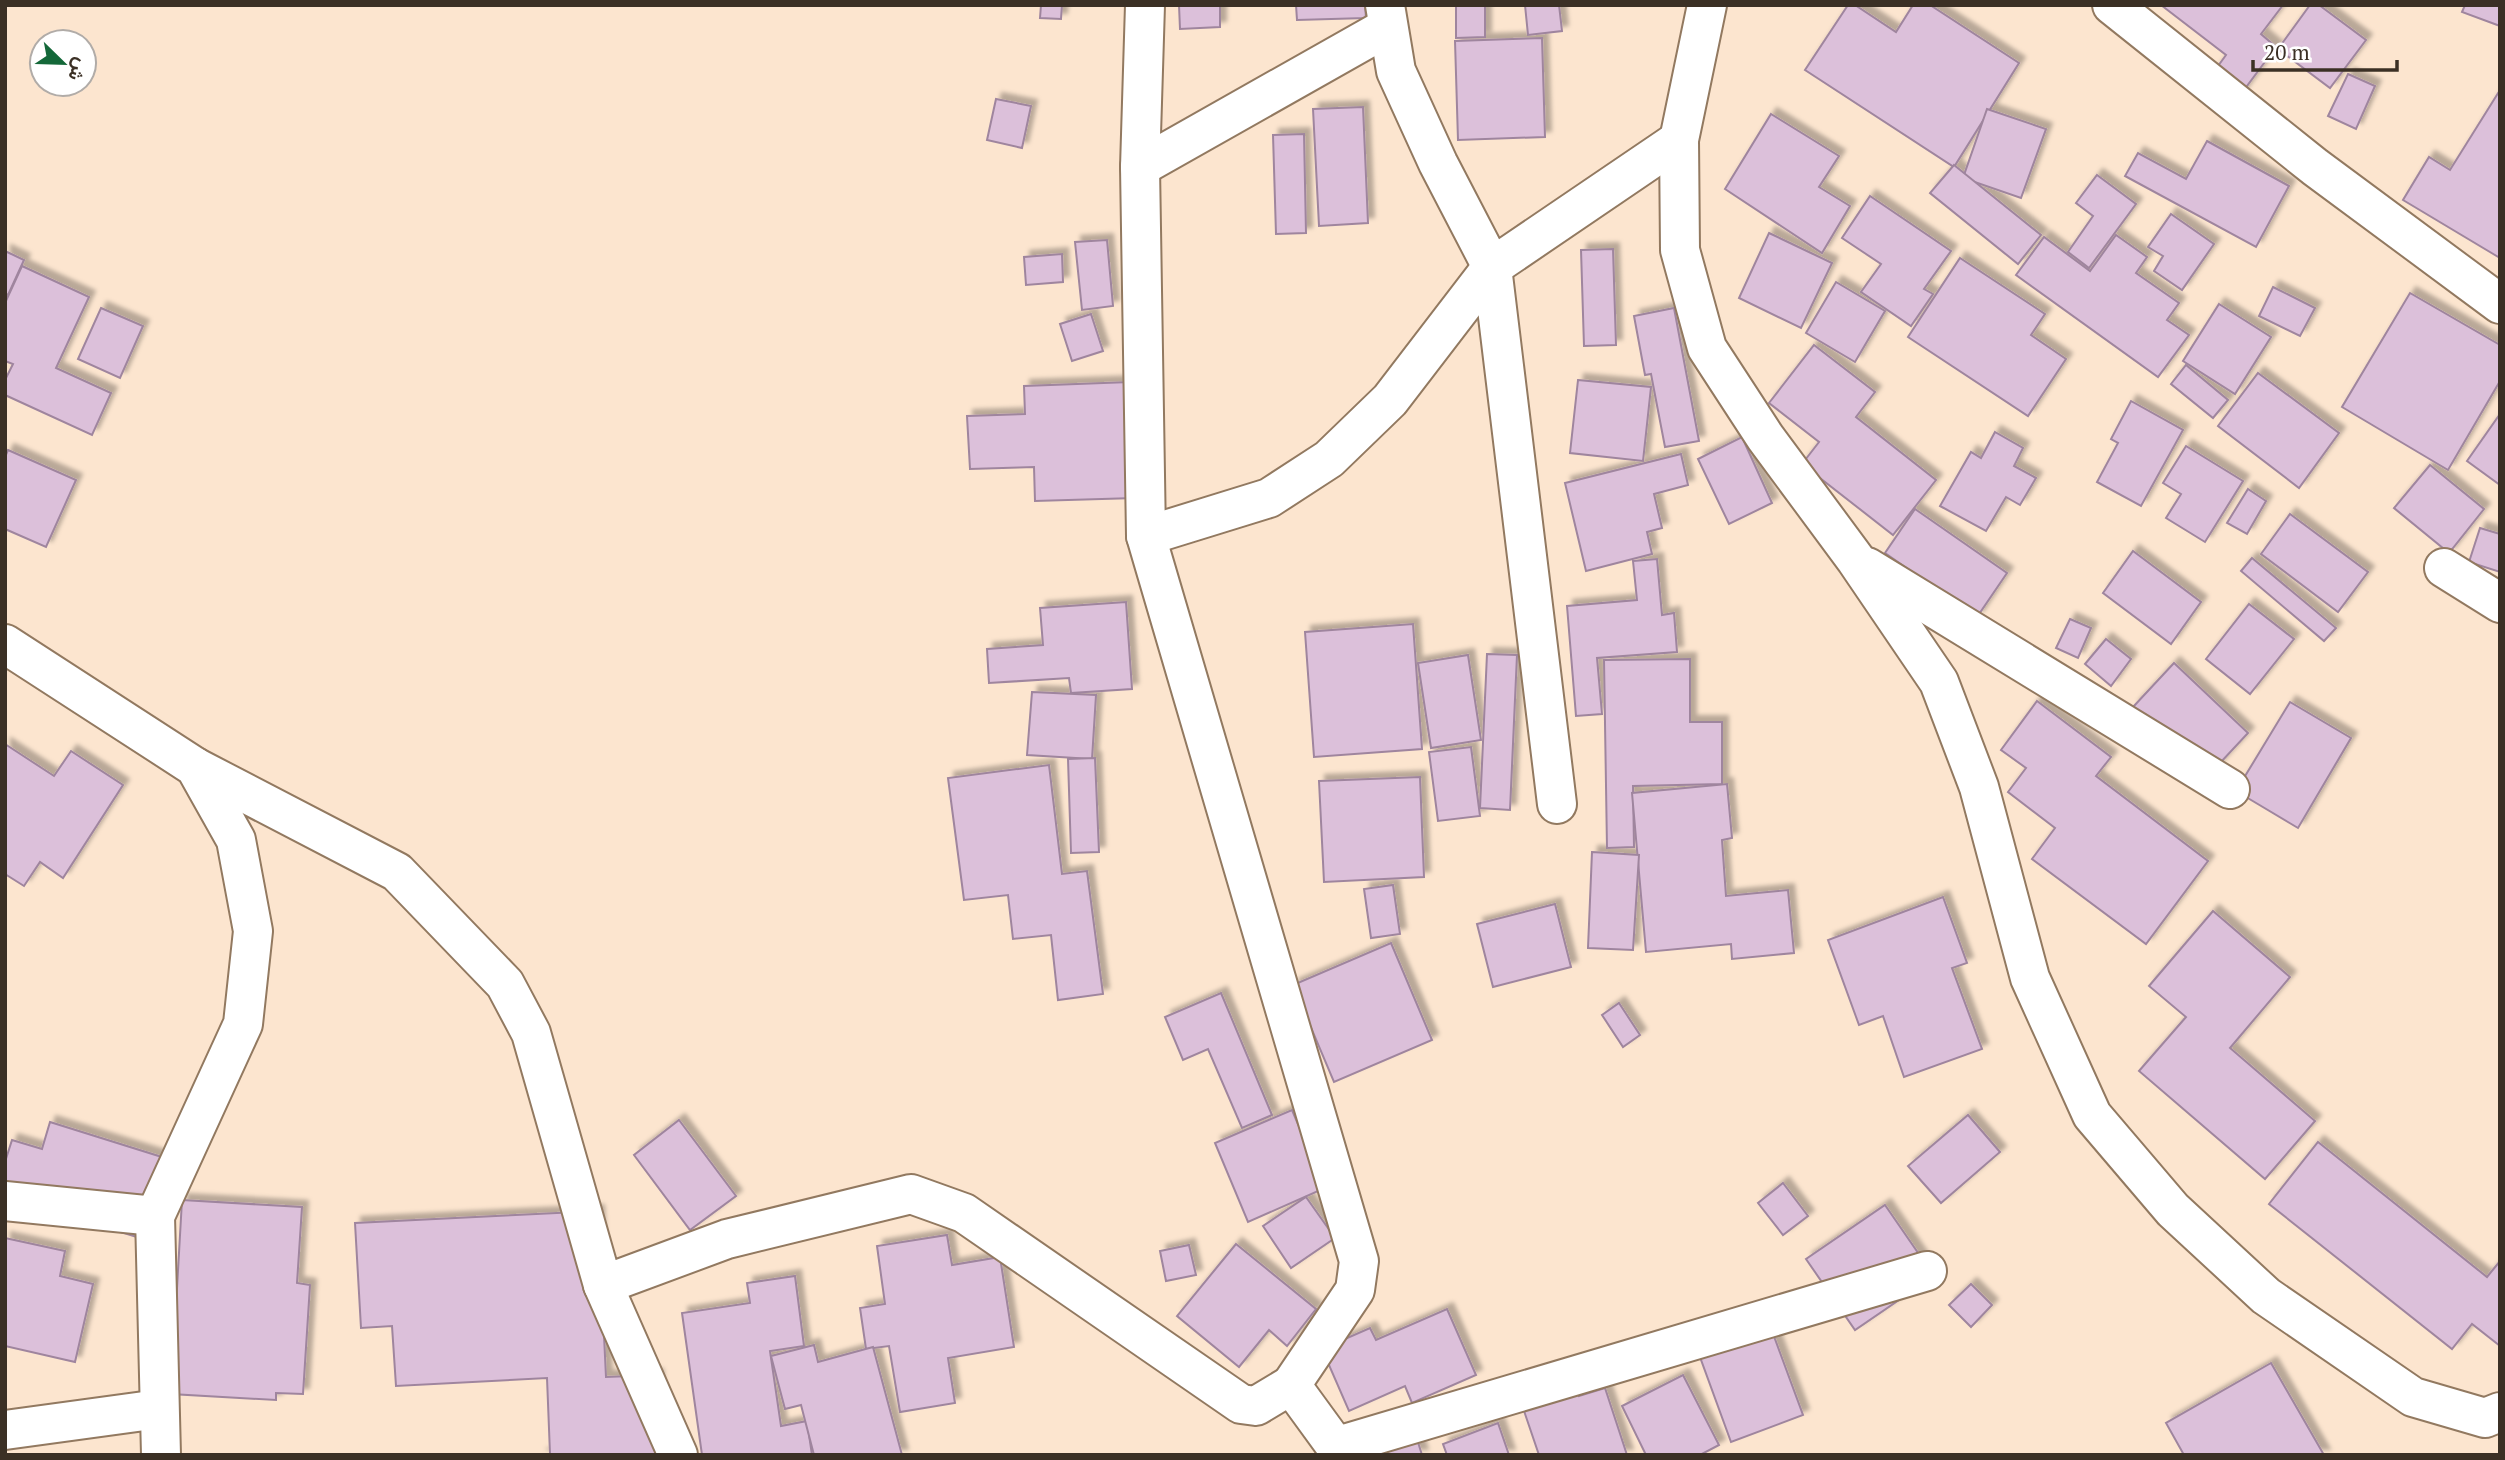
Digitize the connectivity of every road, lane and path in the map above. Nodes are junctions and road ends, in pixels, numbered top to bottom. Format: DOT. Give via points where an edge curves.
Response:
graph roads {
  1 [pos="1145,5"];
  2 [pos="1707,5"];
  3 [pos="2112,5"];
  4 [pos="1386,17"];
  5 [pos="1679,140"];
  6 [pos="1140,167"];
  7 [pos="1492,267"];
  8 [pos="2500,304"];
  9 [pos="1146,536"];
  10 [pos="1856,560"];
  11 [pos="2444,568"];
  12 [pos="2500,603"];
  13 [pos="5,644"];
  14 [pos="195,767"];
  15 [pos="2230,789"];
  16 [pos="1557,804"];
  17 [pos="5,1201"];
  18 [pos="155,1216"];
  19 [pos="1927,1271"];
  20 [pos="603,1285"];
  21 [pos="1291,1385"];
  22 [pos="159,1409"];
  23 [pos="2500,1412"];
  24 [pos="5,1430"];
  25 [pos="1340,1450"];
  26 [pos="161,1455"];
  27 [pos="678,1455"];
  1 -- 6 [label="street"];
  2 -- 5 [label="street"];
  3 -- 8 [label="street" via="2315,167"];
  4 -- 6 [label="street"];
  4 -- 7 [label="street" via="1396,71"];
  5 -- 7 [label="street"];
  5 -- 10 [label="street" via="1680,250 1707,348 1765,437"];
  6 -- 9 [label="street"];
  7 -- 9 [label="street" via="1390,400 1329,459 1269,498"];
  7 -- 16 [label="street"];
  9 -- 21 [label="street" via="1359,1261 1355,1290"];
  10 -- 15 [label="street"];
  10 -- 23 [label="street" via="1938,682 1979,787 2030,978 2092,1115 2173,1210 2266,1296 2413,1397 2485,1418"];
  11 -- 12 [label="street"];
  13 -- 14 [label="street"];
  14 -- 18 [label="street" via="236,840 253,931 243,1024"];
  14 -- 20 [label="street" via="397,872 505,984 531,1033"];
  17 -- 18 [label="street"];
  18 -- 22 [label="street"];
  19 -- 25 [label="street"];
  20 -- 21 [label="street" via="727,1240 911,1195 964,1213 1241,1404 1256,1406"];
  20 -- 27 [label="street"];
  21 -- 25 [label="street"];
  22 -- 24 [label="street"];
  22 -- 26 [label="street"];
}
